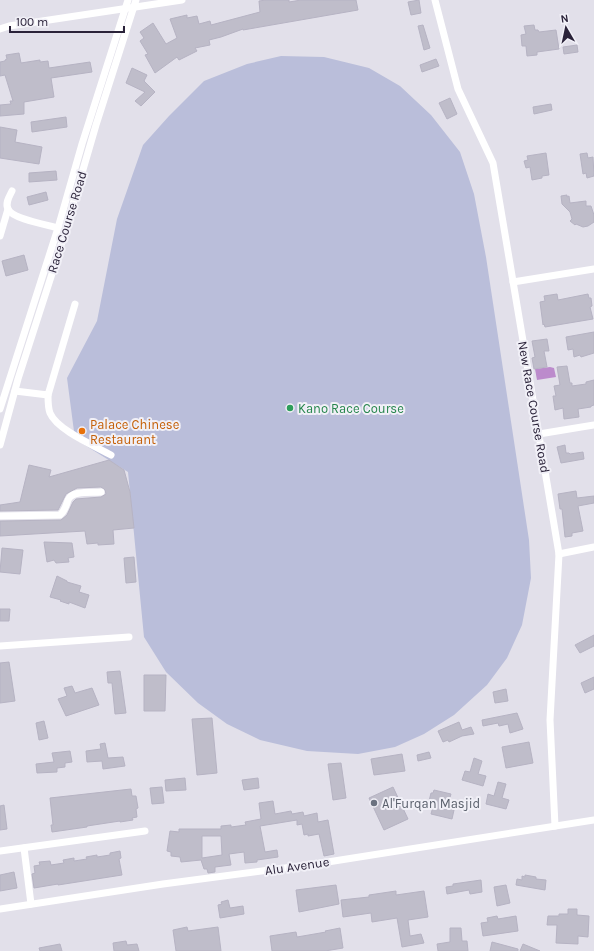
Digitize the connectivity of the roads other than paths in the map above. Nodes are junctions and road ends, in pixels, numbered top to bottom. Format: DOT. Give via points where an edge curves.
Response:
graph roads {
  1 [pos="128,0"];
  2 [pos="136,0"];
  3 [pos="182,0"];
  4 [pos="435,0"];
  5 [pos="134,8"];
  6 [pos="125,9"];
  7 [pos="0,29"];
  8 [pos="12,191"];
  9 [pos="8,209"];
  10 [pos="58,228"];
  11 [pos="0,236"];
  12 [pos="594,269"];
  13 [pos="513,282"];
  14 [pos="75,304"];
  15 [pos="15,391"];
  16 [pos="48,395"];
  17 [pos="0,409"];
  18 [pos="594,425"];
  19 [pos="539,434"];
  20 [pos="0,445"];
  21 [pos="111,455"];
  22 [pos="101,492"];
  23 [pos="0,516"];
  24 [pos="594,547"];
  25 [pos="559,554"];
  26 [pos="129,637"];
  27 [pos="0,646"];
  28 [pos="594,820"];
  29 [pos="555,826"];
  30 [pos="145,831"];
  31 [pos="24,848"];
  32 [pos="0,851"];
  33 [pos="31,904"];
  34 [pos="0,909"];
  1 -- 6 [label="street, Race Course Road"];
  2 -- 5 [label="street, Race Course Road"];
  3 -- 5 [label="street"];
  4 -- 13 [label="street, New Race Course Road" via="458,88 493,163"];
  5 -- 6 [label="street"];
  5 -- 15 [label="street, Race Course Road"];
  6 -- 7 [label="street"];
  6 -- 10 [label="street, Race Course Road"];
  8 -- 9 [label="street"];
  9 -- 10 [label="street" via="14,215"];
  9 -- 11 [label="street"];
  10 -- 17 [label="street, Race Course Road"];
  12 -- 13 [label="street"];
  13 -- 19 [label="street, New Race Course Road"];
  14 -- 16 [label="street"];
  15 -- 16 [label="street"];
  15 -- 20 [label="street, Race Course Road"];
  16 -- 21 [label="street" via="54,421 65,430"];
  18 -- 19 [label="street"];
  19 -- 25 [label="street, New Race Course Road"];
  22 -- 23 [label="street" via="74,494 68,498 66,508 60,515"];
  24 -- 25 [label="street"];
  25 -- 29 [label="street, New Race Course Road" via="550,720"];
  26 -- 27 [label="street"];
  28 -- 29 [label="street, Alu Avenue"];
  29 -- 33 [label="street, Alu Avenue" via="315,864"];
  30 -- 31 [label="street"];
  31 -- 32 [label="street"];
  31 -- 33 [label="street"];
  33 -- 34 [label="street, Alu Avenue"];
}
